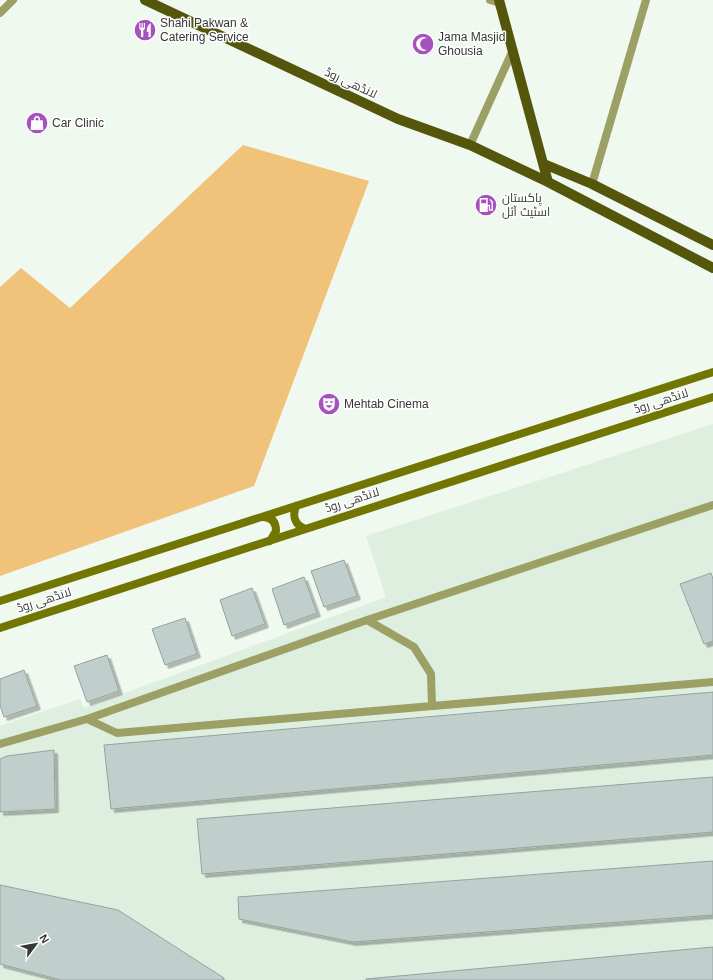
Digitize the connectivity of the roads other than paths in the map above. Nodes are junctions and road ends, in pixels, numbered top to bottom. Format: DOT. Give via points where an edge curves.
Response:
graph roads {
  1 [pos="13,0"];
  2 [pos="145,0"];
  3 [pos="646,0"];
  4 [pos="496,1"];
  5 [pos="0,13"];
  6 [pos="513,50"];
  7 [pos="470,145"];
  8 [pos="544,164"];
  9 [pos="548,182"];
  10 [pos="592,184"];
  11 [pos="713,245"];
  12 [pos="713,268"];
  13 [pos="713,372"];
  14 [pos="713,397"];
  15 [pos="713,505"];
  16 [pos="296,506"];
  17 [pos="263,517"];
  18 [pos="305,529"];
  19 [pos="270,541"];
  20 [pos="0,601"];
  21 [pos="367,620"];
  22 [pos="0,628"];
  23 [pos="713,682"];
  24 [pos="432,706"];
  25 [pos="87,719"];
  26 [pos="0,744"];
  1 -- 5 [label="street"];
  2 -- 7 [label="main road, لانڈھی روڈ" via="398,119"];
  3 -- 10 [label="street"];
  4 -- 6 [label="main road"];
  6 -- 7 [label="street"];
  6 -- 8 [label="main road"];
  7 -- 9 [label="main road, لانڈھی روڈ"];
  8 -- 9 [label="main road"];
  8 -- 10 [label="main road"];
  9 -- 12 [label="main road, لانڈھی روڈ"];
  10 -- 11 [label="main road"];
  13 -- 16 [label="main road, لانڈھی روڈ"];
  14 -- 18 [label="main road, لانڈھی روڈ"];
  15 -- 21 [label="street"];
  16 -- 17 [label="main road, لانڈھی روڈ"];
  16 -- 18 [label="main road" via="293,515 297,524"];
  17 -- 19 [label="main road" via="270,518 275,524 276,532"];
  17 -- 20 [label="main road, لانڈھی روڈ"];
  18 -- 19 [label="main road, لانڈھی روڈ"];
  19 -- 22 [label="main road, لانڈھی روڈ"];
  21 -- 24 [label="street" via="414,647 431,674"];
  21 -- 25 [label="street"];
  23 -- 24 [label="street"];
  24 -- 25 [label="street" via="117,734"];
  25 -- 26 [label="street"];
}
